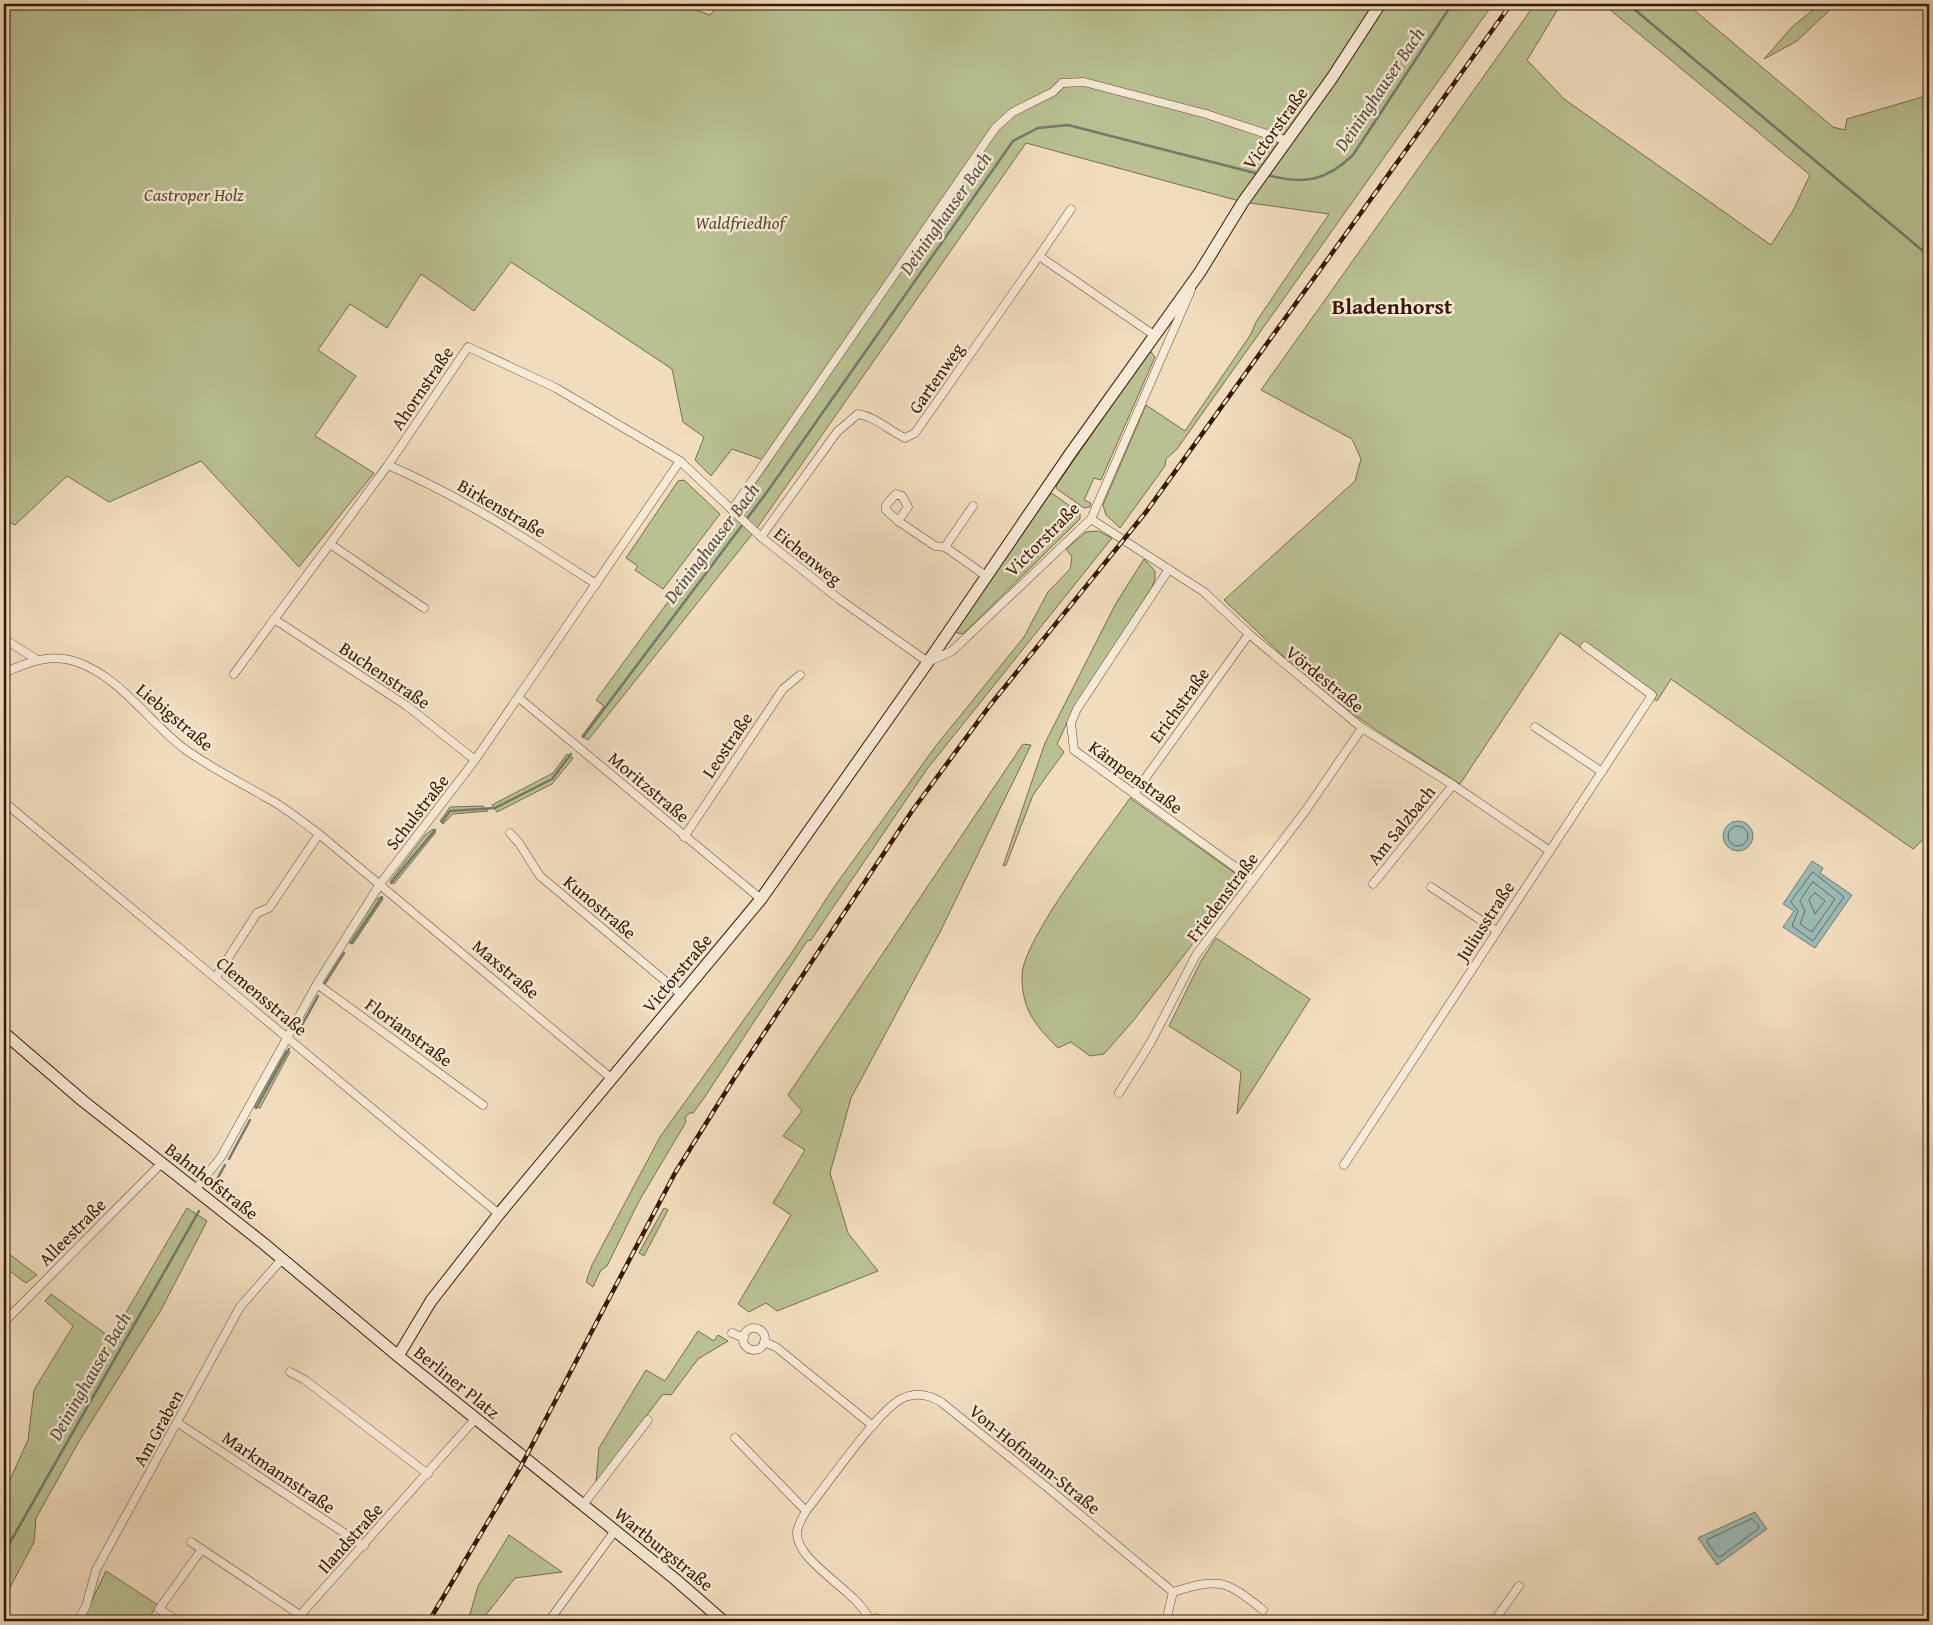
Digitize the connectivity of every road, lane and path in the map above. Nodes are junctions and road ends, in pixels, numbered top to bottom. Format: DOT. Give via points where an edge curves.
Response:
graph roads {
  1 [pos="1380,4"];
  2 [pos="1288,141"];
  3 [pos="1071,209"];
  4 [pos="1038,256"];
  5 [pos="1200,272"];
  6 [pos="1151,339"];
  7 [pos="1164,353"];
  8 [pos="680,461"];
  9 [pos="388,465"];
  10 [pos="973,506"];
  11 [pos="732,510"];
  12 [pos="1091,519"];
  13 [pos="898,521"];
  14 [pos="761,537"];
  15 [pos="330,544"];
  16 [pos="944,547"];
  17 [pos="1169,569"];
  18 [pos="986,576"];
  19 [pos="596,584"];
  20 [pos="424,608"];
  21 [pos="274,619"];
  22 [pos="1248,634"];
  23 [pos="4,639"];
  24 [pos="1585,646"];
  25 [pos="36,659"];
  26 [pos="928,662"];
  27 [pos="4,673"];
  28 [pos="234,674"];
  29 [pos="800,675"];
  30 [pos="519,698"];
  31 [pos="1535,727"];
  32 [pos="1362,728"];
  33 [pos="475,760"];
  34 [pos="1602,772"];
  35 [pos="1453,785"];
  36 [pos="1134,794"];
  37 [pos="4,802"];
  38 [pos="510,833"];
  39 [pos="319,834"];
  40 [pos="684,837"];
  41 [pos="1550,851"];
  42 [pos="1254,880"];
  43 [pos="380,884"];
  44 [pos="1373,884"];
  45 [pos="1430,887"];
  46 [pos="761,899"];
  47 [pos="1497,931"];
  48 [pos="216,978"];
  49 [pos="316,984"];
  50 [pos="682,995"];
  51 [pos="4,1033"];
  52 [pos="288,1037"];
  53 [pos="612,1078"];
  54 [pos="1119,1093"];
  55 [pos="483,1105"];
  56 [pos="162,1164"];
  57 [pos="1344,1165"];
  58 [pos="195,1190"];
  59 [pos="499,1214"];
  60 [pos="282,1259"];
  61 [pos="436,1294"];
  62 [pos="4,1322"];
  63 [pos="732,1333"];
  64 [pos="744,1338"];
  65 [pos="764,1342"];
  66 [pos="398,1356"];
  67 [pos="290,1372"];
  68 [pos="476,1418"];
  69 [pos="648,1420"];
  70 [pos="178,1423"];
  71 [pos="873,1426"];
  72 [pos="735,1438"];
  73 [pos="528,1462"];
  74 [pos="428,1474"];
  75 [pos="583,1505"];
  76 [pos="806,1511"];
  77 [pos="614,1532"];
  78 [pos="191,1542"];
  79 [pos="364,1546"];
  80 [pos="202,1548"];
  81 [pos="1519,1586"];
  82 [pos="1173,1592"];
  83 [pos="1263,1610"];
  84 [pos="298,1618"];
  85 [pos="867,1620"];
  86 [pos="78,1621"];
  87 [pos="178,1621"];
  88 [pos="549,1621"];
  89 [pos="723,1621"];
  90 [pos="884,1621"];
  91 [pos="1166,1621"];
  92 [pos="1494,1621"];
  1 -- 2 [label="street, Victorstraße"];
  2 -- 5 [label="street, Victorstraße" via="1243,202"];
  2 -- 11 [label="street" via="1206,114 1084,82 1062,83 1053,92 1013,112 996,127"];
  3 -- 4 [label="street, Gartenweg"];
  4 -- 6 [label="street"];
  4 -- 14 [label="street, Gartenweg" via="915,433 905,438 871,416 858,414 837,432"];
  5 -- 6 [label="street, Victorstraße"];
  5 -- 7 [label="street, Victorstraße"];
  6 -- 7 [label="street"];
  6 -- 18 [label="street, Victorstraße"];
  7 -- 12 [label="street, Victorstraße"];
  8 -- 9 [label="street, Ahornstraße" via="556,388 468,347"];
  8 -- 11 [label="street, Eichenweg"];
  8 -- 19 [label="street, Schulstraße"];
  9 -- 15 [label="street, Ahornstraße"];
  9 -- 19 [label="street, Birkenstraße" via="426,481 501,522"];
  10 -- 16 [label="street"];
  11 -- 14 [label="street, Eichenweg"];
  12 -- 17 [label="street, Vördestraße"];
  12 -- 26 [label="street, Victorstraße" via="952,651"];
  13 -- 16 [label="street" via="935,546"];
  14 -- 26 [label="street, Eichenweg" via="839,599"];
  15 -- 20 [label="street"];
  15 -- 21 [label="street, Ahornstraße"];
  16 -- 18 [label="street"];
  17 -- 22 [label="street, Vördestraße" via="1204,592"];
  17 -- 36 [label="street, Kämpenstraße" via="1071,723 1074,750"];
  18 -- 26 [label="street, Victorstraße"];
  19 -- 30 [label="street, Schulstraße"];
  21 -- 28 [label="street, Ahornstraße"];
  21 -- 33 [label="street, Buchenstraße" via="407,706"];
  22 -- 32 [label="street, Vördestraße"];
  22 -- 36 [label="street, Erichstraße"];
  23 -- 25 [label="street"];
  24 -- 34 [label="street, Juliusstraße" via="1652,694"];
  25 -- 27 [label="street, Liebigstraße"];
  25 -- 39 [label="street, Liebigstraße" via="59,658 103,674 185,749 228,778 270,799"];
  26 -- 46 [label="street, Victorstraße"];
  29 -- 40 [label="street, Leostraße" via="783,689"];
  30 -- 33 [label="street, Schulstraße"];
  30 -- 40 [label="street, Moritzstraße"];
  31 -- 34 [label="street"];
  32 -- 35 [label="street, Vördestraße"];
  32 -- 42 [label="street, Friedenstraße"];
  33 -- 43 [label="street, Schulstraße"];
  34 -- 41 [label="street, Juliusstraße"];
  35 -- 41 [label="street, Vördestraße"];
  35 -- 44 [label="street, Am Salzbach"];
  36 -- 42 [label="street, Kämpenstraße"];
  37 -- 48 [label="street, Clemensstraße"];
  38 -- 50 [label="street, Kunostraße" via="540,876"];
  39 -- 43 [label="street, Liebigstraße"];
  39 -- 48 [label="street" via="269,908 258,914"];
  40 -- 46 [label="street, Moritzstraße"];
  41 -- 47 [label="street, Juliusstraße"];
  42 -- 54 [label="street, Friedenstraße" via="1196,955 1151,1042"];
  43 -- 49 [label="street, Schulstraße"];
  43 -- 53 [label="street, Maxstraße"];
  45 -- 47 [label="street"];
  46 -- 50 [label="street, Victorstraße"];
  47 -- 57 [label="street, Juliusstraße"];
  48 -- 52 [label="street, Clemensstraße"];
  49 -- 52 [label="street, Schulstraße"];
  49 -- 55 [label="street, Florianstraße"];
  50 -- 53 [label="street, Victorstraße"];
  51 -- 56 [label="street, Bahnhofstraße"];
  52 -- 58 [label="street, Schulstraße" via="221,1156"];
  52 -- 59 [label="street, Clemensstraße"];
  53 -- 59 [label="street, Victorstraße"];
  56 -- 58 [label="street, Bahnhofstraße"];
  56 -- 62 [label="street, Alleestraße"];
  58 -- 60 [label="street, Bahnhofstraße"];
  59 -- 61 [label="street, Victorstraße"];
  60 -- 66 [label="street, Bahnhofstraße"];
  60 -- 70 [label="street, Am Graben" via="240,1307"];
  61 -- 66 [label="street, Berliner Platz"];
  63 -- 64 [label="street"];
  64 -- 65 [label="street" via="752,1349 760,1348"];
  64 -- 65 [label="street" via="746,1332 755,1328 764,1333"];
  65 -- 71 [label="street" via="776,1347"];
  66 -- 68 [label="street, Berliner Platz"];
  67 -- 74 [label="street"];
  68 -- 73 [label="street, Berliner Platz"];
  68 -- 74 [label="street, Ilandstraße"];
  69 -- 75 [label="street"];
  70 -- 79 [label="street, Markmannstraße"];
  70 -- 86 [label="street, Am Graben" via="96,1570 86,1606"];
  71 -- 76 [label="street, Von-Hofmann-Straße"];
  71 -- 82 [label="street, Von-Hofmann-Straße" via="900,1400 921,1394 935,1398"];
  72 -- 76 [label="street"];
  73 -- 75 [label="street, Wartburgstraße"];
  74 -- 79 [label="street, Ilandstraße"];
  75 -- 77 [label="street, Wartburgstraße"];
  76 -- 85 [label="street, Von-Hofmann-Straße" via="797,1533 804,1552 860,1604"];
  77 -- 88 [label="street"];
  77 -- 89 [label="street, Wartburgstraße"];
  78 -- 80 [label="street"];
  79 -- 84 [label="street, Ilandstraße"];
  80 -- 84 [label="street"];
  80 -- 87 [label="street" via="159,1609"];
  81 -- 92 [label="street"];
  82 -- 83 [label="street" via="1205,1584 1227,1584"];
  82 -- 91 [label="street"];
  85 -- 90 [label="street" via="876,1618"];
}
